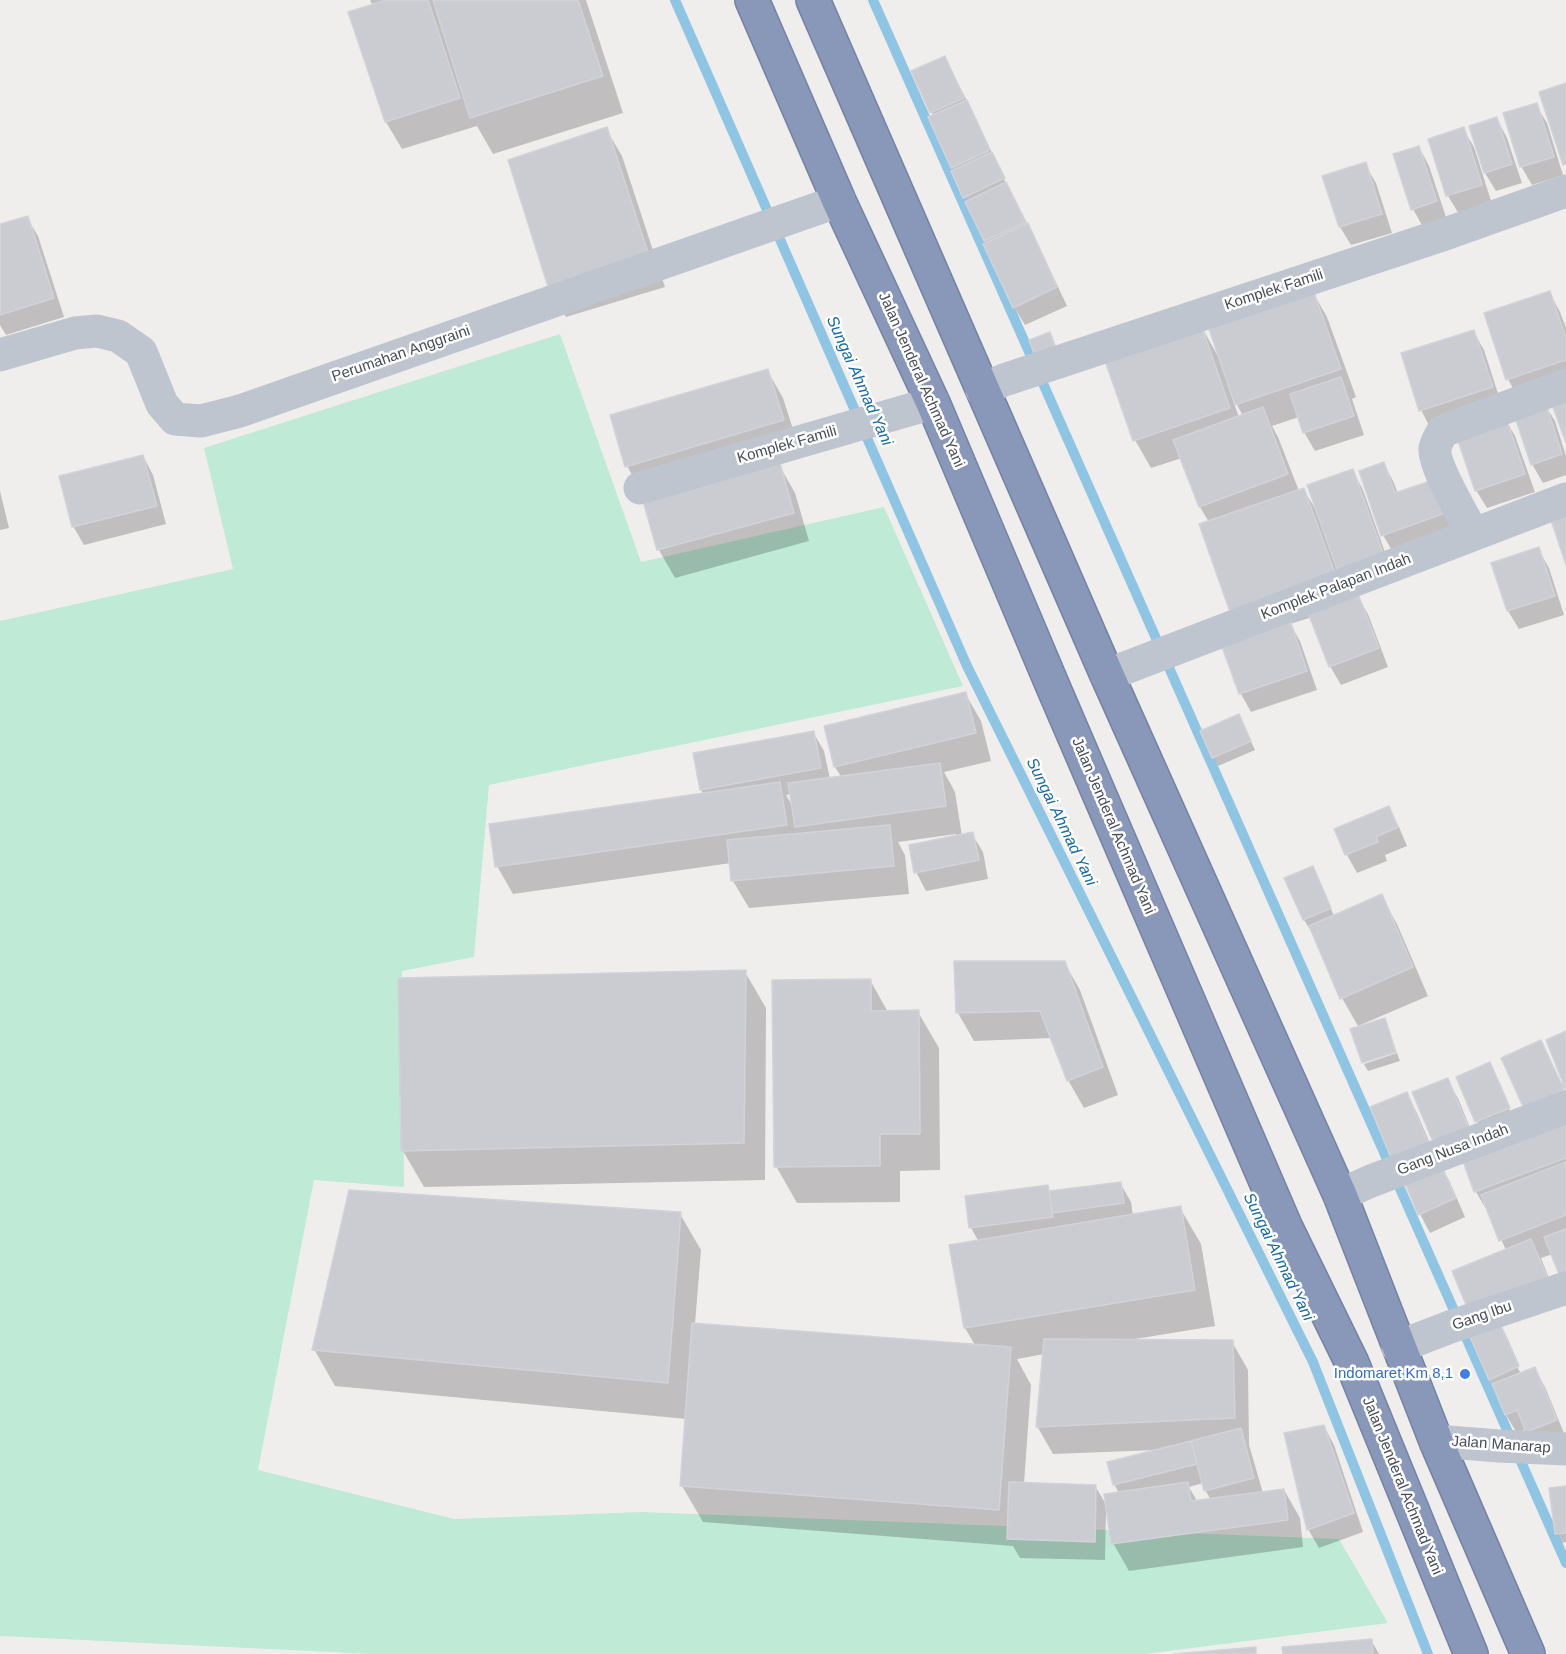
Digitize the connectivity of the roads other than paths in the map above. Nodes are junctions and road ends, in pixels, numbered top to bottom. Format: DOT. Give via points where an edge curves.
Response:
graph roads {
  1 [pos="752,0"];
  2 [pos="813,0"];
  3 [pos="1566,191"];
  4 [pos="839,201"];
  5 [pos="0,355"];
  6 [pos="1566,385"];
  7 [pos="982,390"];
  8 [pos="933,403"];
  9 [pos="640,488"];
  10 [pos="1566,499"];
  11 [pos="1473,534"];
  12 [pos="1107,675"];
  13 [pos="1566,1107"];
  14 [pos="1340,1195"];
  15 [pos="1566,1288"];
  16 [pos="1398,1347"];
  17 [pos="1436,1441"];
  18 [pos="1566,1449"];
  19 [pos="1471,1654"];
  20 [pos="1528,1654"];
  1 -- 4 [label="highway, Jalan Jenderal Achmad Yani"];
  2 -- 7 [label="highway"];
  3 -- 7 [label="street, Komplek Famili"];
  4 -- 5 [label="street, Perumahan Anggraini" via="240,411 201,421 175,419 162,404 141,352 118,336 97,331 75,333"];
  4 -- 8 [label="highway, Jalan Jenderal Achmad Yani"];
  6 -- 11 [label="street" via="1443,431 1435,446 1440,470"];
  7 -- 12 [label="highway"];
  8 -- 9 [label="street, Komplek Famili"];
  8 -- 19 [label="highway, Jalan Jenderal Achmad Yani" via="1286,1228 1352,1363"];
  10 -- 11 [label="street, Komplek Palapan Indah"];
  11 -- 12 [label="street, Komplek Palapan Indah"];
  12 -- 14 [label="highway"];
  13 -- 14 [label="street, Gang Nusa Indah"];
  14 -- 16 [label="highway"];
  15 -- 16 [label="street, Gang Ibu"];
  16 -- 17 [label="highway"];
  17 -- 18 [label="street, Jalan Manarap"];
  17 -- 20 [label="highway"];
}
